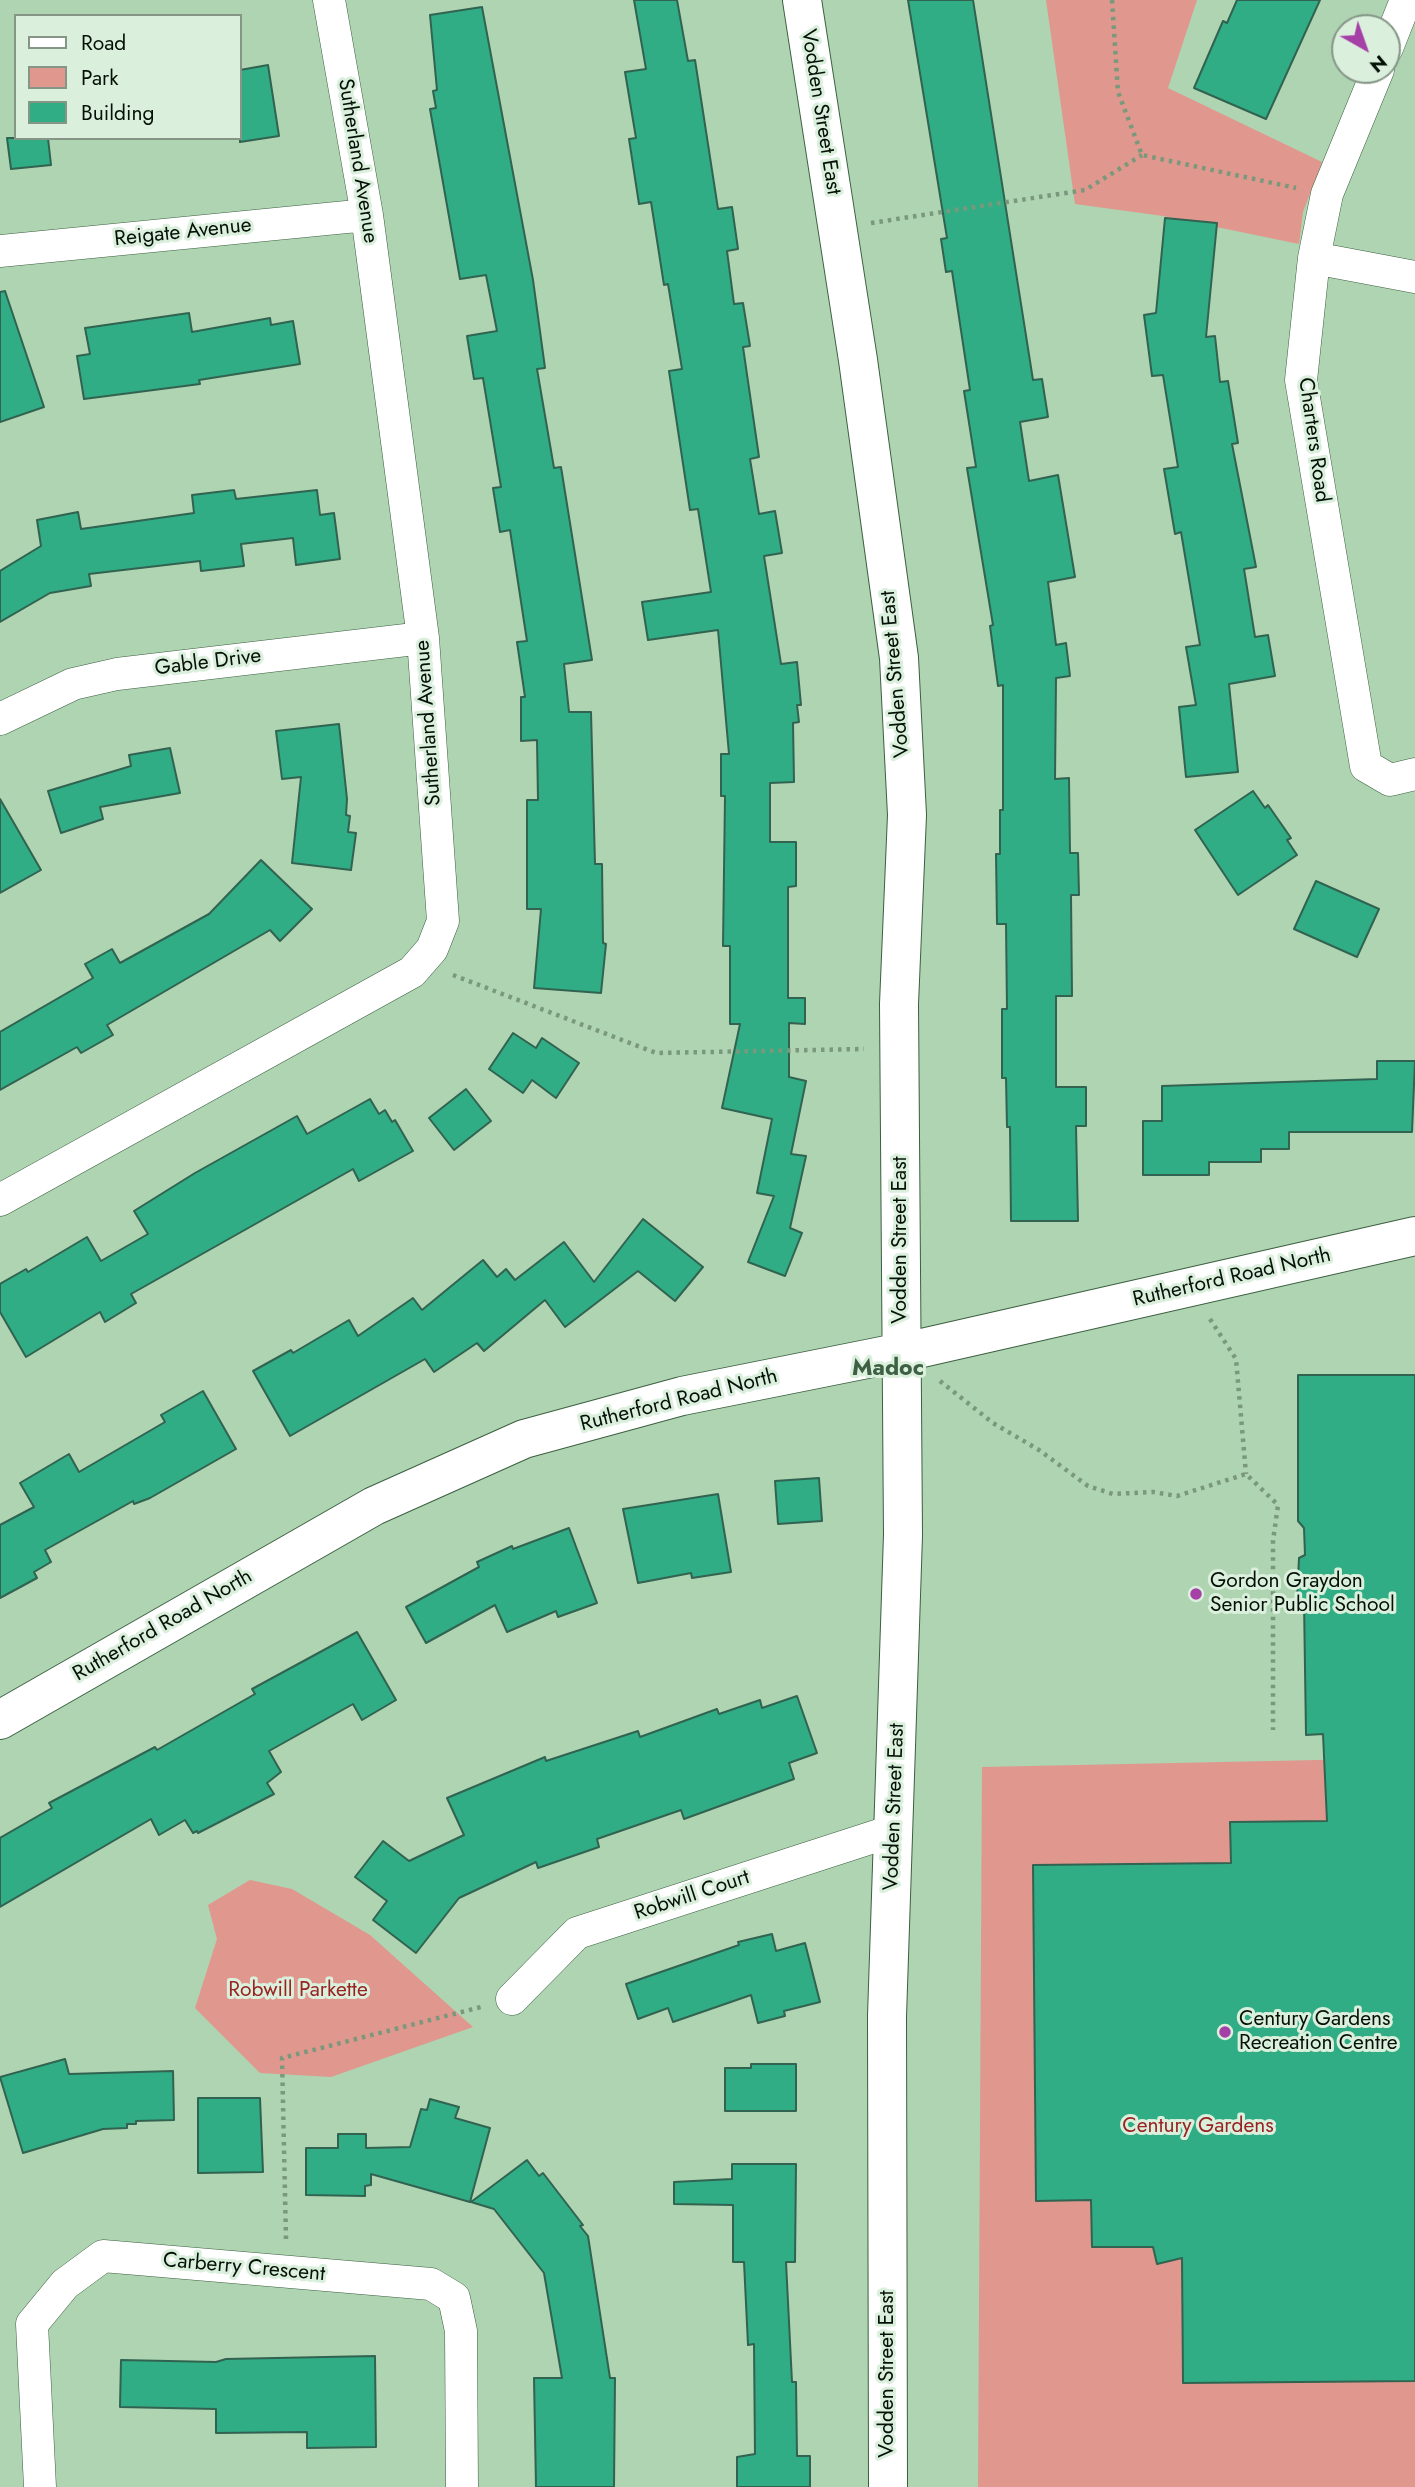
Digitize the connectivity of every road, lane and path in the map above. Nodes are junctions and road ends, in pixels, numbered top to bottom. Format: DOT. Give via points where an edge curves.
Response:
graph roads {
  1 [pos="329,0"];
  2 [pos="802,0"];
  3 [pos="1112,0"];
  4 [pos="1372,84"];
  5 [pos="1142,155"];
  6 [pos="1327,194"];
  7 [pos="367,215"];
  8 [pos="839,228"];
  9 [pos="0,251"];
  10 [pos="1314,258"];
  11 [pos="1415,277"];
  12 [pos="423,638"];
  13 [pos="0,719"];
  14 [pos="1415,774"];
  15 [pos="422,961"];
  16 [pos="900,1048"];
  17 [pos="0,1200"];
  18 [pos="1415,1236"];
  19 [pos="1188,1288"];
  20 [pos="902,1350"];
  21 [pos="1246,1475"];
  22 [pos="0,1720"];
  23 [pos="1273,1730"];
  24 [pos="895,1830"];
  25 [pos="512,1999"];
  26 [pos="287,2272"];
  27 [pos="40,2487"];
  28 [pos="462,2487"];
  29 [pos="888,2487"];
  1 -- 7 [label="street, Sutherland Avenue"];
  2 -- 8 [label="street, Vodden Street East"];
  3 -- 5 [label="path" via="1118,92"];
  4 -- 6 [label="street, Charters Road"];
  5 -- 6 [label="path"];
  5 -- 8 [label="path" via="1085,190"];
  6 -- 10 [label="street, Charters Road"];
  7 -- 9 [label="street, Reigate Avenue"];
  7 -- 12 [label="street, Sutherland Avenue"];
  8 -- 16 [label="street, Vodden Street East" via="899,658 907,815"];
  10 -- 11 [label="street"];
  10 -- 14 [label="street, Charters Road" via="1301,380 1366,766 1390,780"];
  12 -- 13 [label="street, Gable Drive" via="117,674 72,684"];
  12 -- 15 [label="street, Sutherland Avenue" via="443,921"];
  15 -- 16 [label="path" via="656,1053"];
  15 -- 17 [label="street, Sutherland Avenue" via="412,972"];
  16 -- 20 [label="street, Vodden Street East"];
  18 -- 19 [label="street, Rutherford Road North"];
  19 -- 20 [label="street, Rutherford Road North"];
  19 -- 21 [label="path" via="1236,1359"];
  20 -- 21 [label="path" via="993,1423 1088,1486 1113,1494 1177,1496"];
  20 -- 22 [label="street, Rutherford Road North" via="682,1396 524,1439 374,1506"];
  20 -- 24 [label="street, Vodden Street East" via="903,1535"];
  21 -- 23 [label="path" via="1278,1505 1273,1541"];
  24 -- 25 [label="street, Robwill Court" via="577,1933"];
  24 -- 29 [label="street, Vodden Street East" via="887,2016"];
  25 -- 26 [label="path" via="282,2058"];
  26 -- 27 [label="street, Carberry Crescent" via="103,2256 65,2284 32,2324"];
  26 -- 28 [label="street, Carberry Crescent" via="431,2284 454,2298 461,2331"];
}
